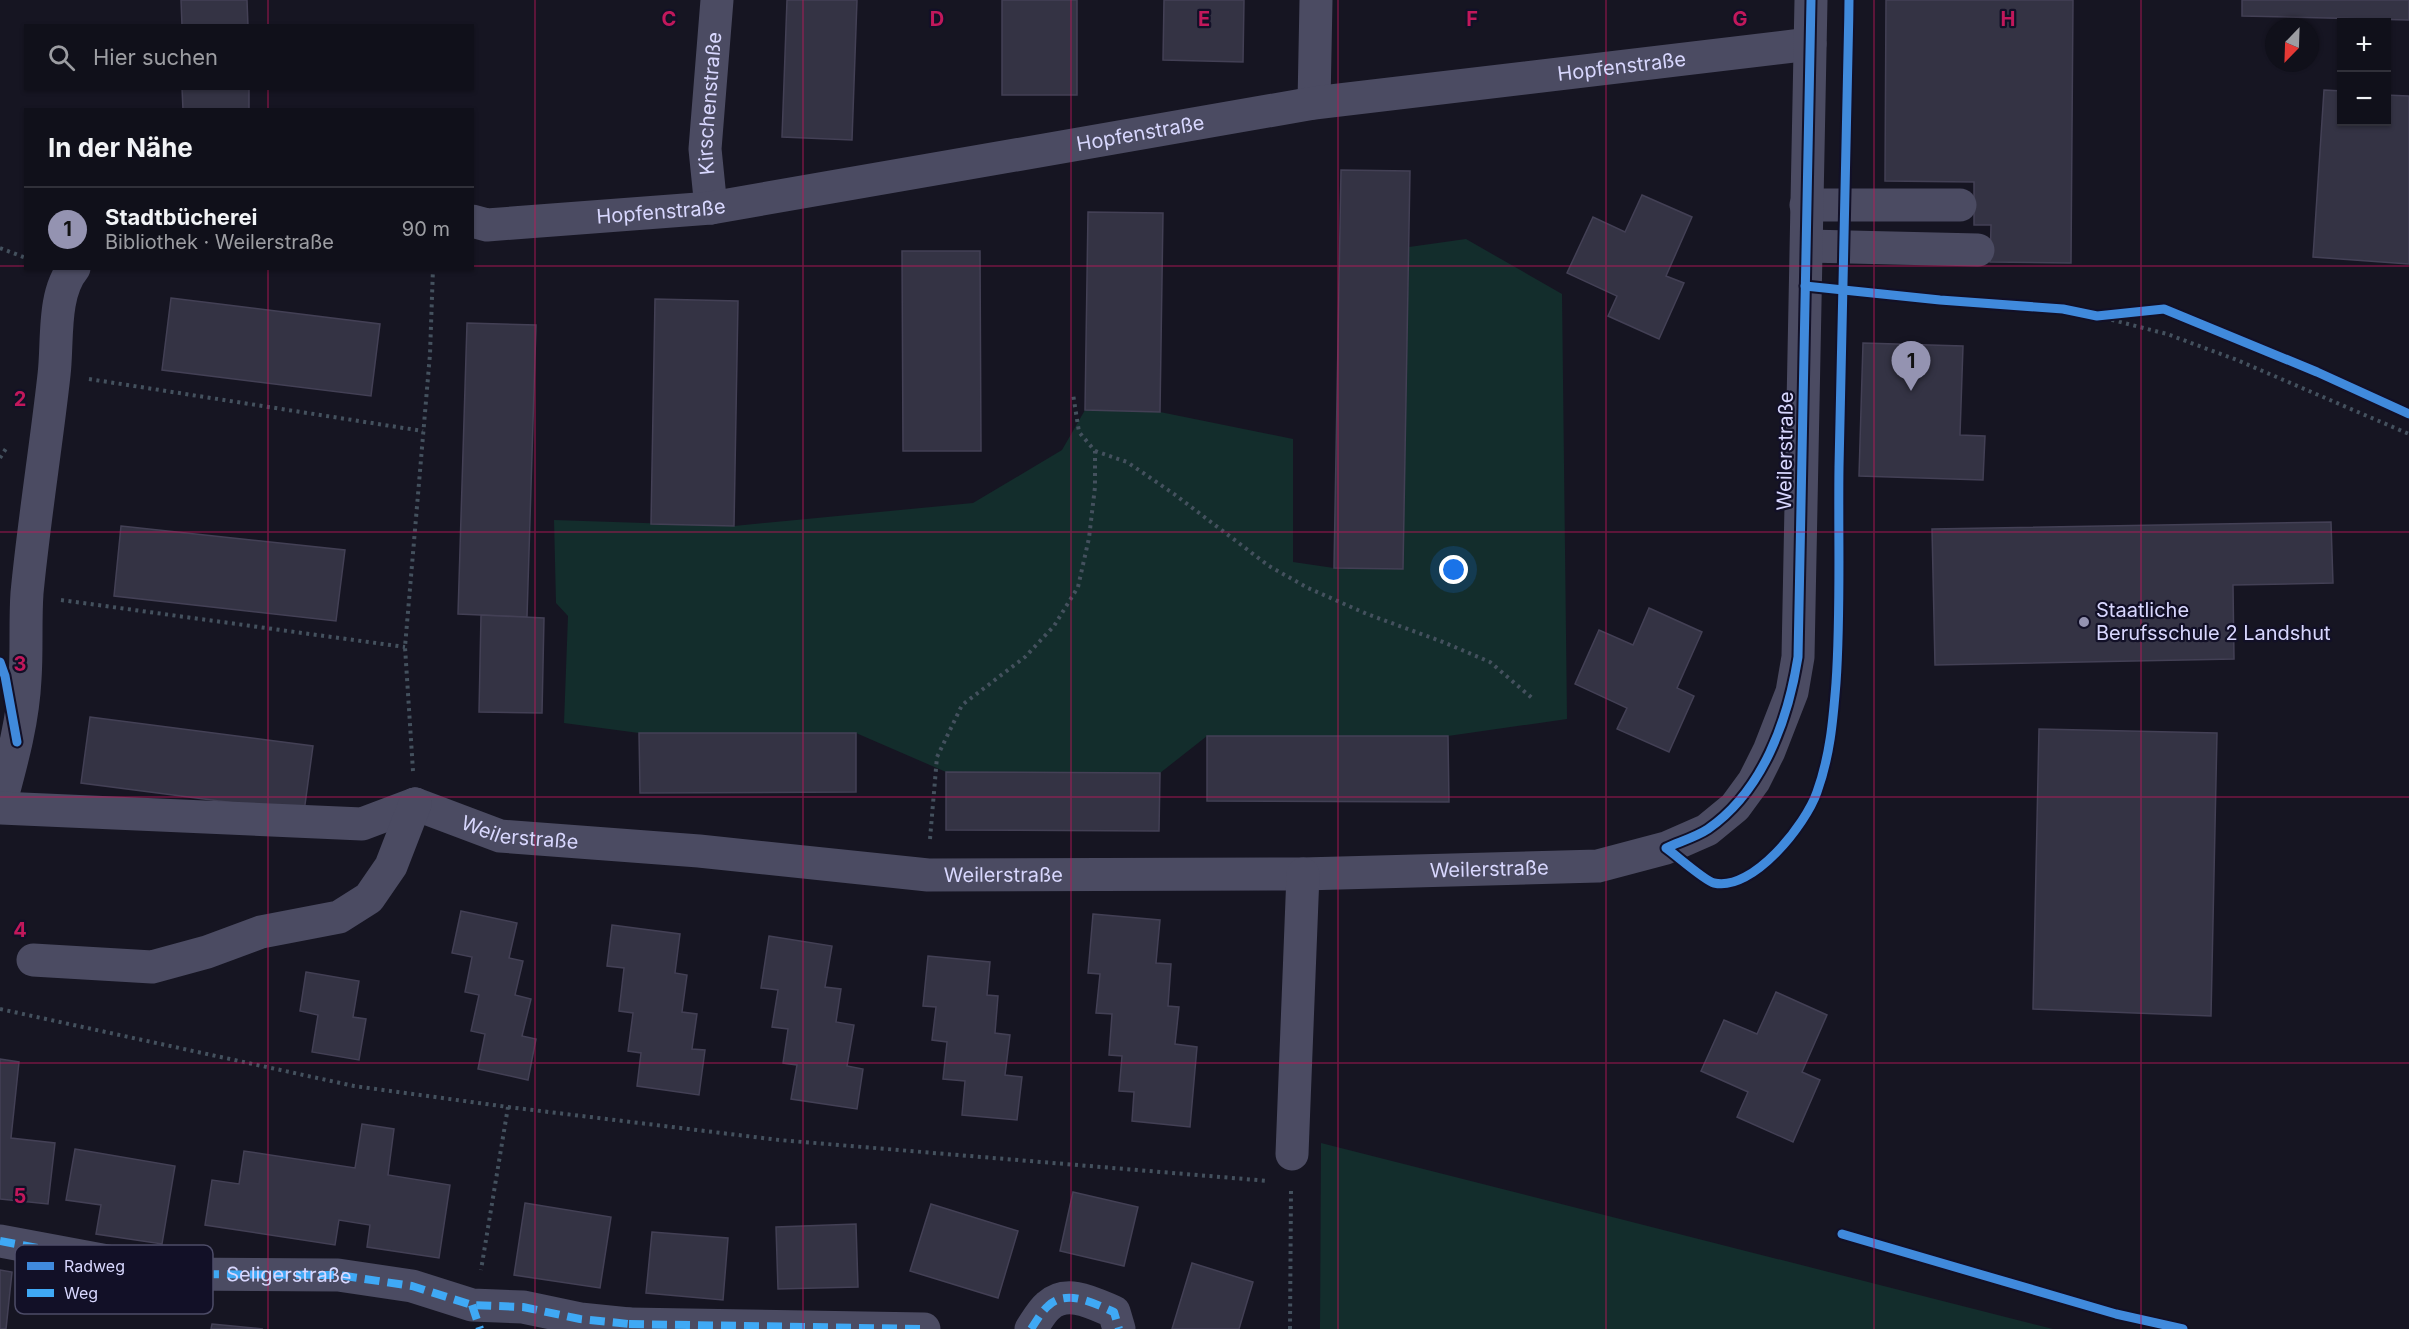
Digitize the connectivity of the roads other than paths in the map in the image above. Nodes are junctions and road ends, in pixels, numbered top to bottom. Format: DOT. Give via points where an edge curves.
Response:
graph roads {
  1 [pos="717,0"];
  2 [pos="1316,0"];
  3 [pos="1811,0"];
  4 [pos="1810,44"];
  5 [pos="1314,103"];
  6 [pos="1806,205"];
  7 [pos="1960,205"];
  8 [pos="711,208"];
  9 [pos="474,222"];
  10 [pos="1808,246"];
  11 [pos="1978,250"];
  12 [pos="72,270"];
  13 [pos="415,804"];
  14 [pos="0,806"];
  15 [pos="1303,874"];
  16 [pos="33,960"];
  17 [pos="1291,1168"];
  18 [pos="0,1241"];
  19 [pos="21,1245"];
  20 [pos="213,1274"];
  21 [pos="476,1317"];
  22 [pos="627,1326"];
  23 [pos="924,1329"];
  24 [pos="1031,1329"];
  25 [pos="1119,1329"];
  1 -- 8 [label="street, Kirschenstraße" via="705,149"];
  2 -- 5 [label="street"];
  3 -- 4 [label="street, Weilerstraße"];
  4 -- 5 [label="street, Hopfenstraße"];
  4 -- 6 [label="street, Weilerstraße"];
  5 -- 8 [label="street, Hopfenstraße"];
  6 -- 7 [label="street"];
  6 -- 10 [label="street, Weilerstraße"];
  8 -- 9 [label="street, Hopfenstraße" via="487,225"];
  10 -- 11 [label="street"];
  10 -- 15 [label="street, Weilerstraße" via="1798,657 1792,692 1778,732 1754,781 1735,807 1707,830 1666,848 1599,866"];
  12 -- 14 [label="street" via="61,295 27,596 25,682 17,742"];
  13 -- 14 [label="street" via="362,825"];
  13 -- 15 [label="street, Weilerstraße" via="500,836 699,851 928,876"];
  13 -- 16 [label="street" via="391,866 375,890 339,917 261,933 152,967"];
  15 -- 17 [label="street"];
  18 -- 19 [label="street, Seligerstraße"];
  20 -- 21 [label="street, Seligerstraße" via="338,1275 412,1286"];
  21 -- 22 [label="street, Seligerstraße" via="523,1307"];
  22 -- 23 [label="street, Seligerstraße"];
  24 -- 25 [label="street" via="1049,1305 1070,1298 1087,1300 1114,1312"];
}
